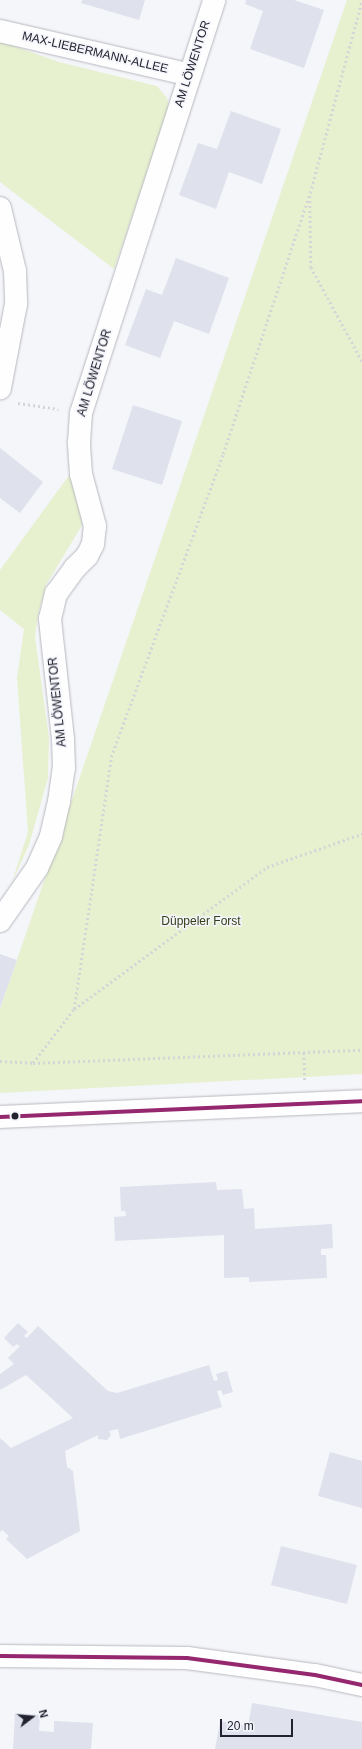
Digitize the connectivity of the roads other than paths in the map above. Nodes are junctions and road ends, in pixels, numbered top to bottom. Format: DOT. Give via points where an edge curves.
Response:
graph roads {
  1 [pos="214,0"];
  2 [pos="0,31"];
  3 [pos="190,75"];
  4 [pos="0,208"];
  5 [pos="7,395"];
  6 [pos="0,921"];
  7 [pos="362,1101"];
  8 [pos="0,1117"];
  9 [pos="0,1656"];
  10 [pos="362,1685"];
  1 -- 3 [label="street, AM LÖWENTOR"];
  2 -- 3 [label="street, MAX-LIEBERMANN-ALLEE"];
  3 -- 6 [label="street, AM LÖWENTOR" via="81,413 81,474 96,526 94,544 56,594 50,619 63,739 64,768 60,802 51,836 37,868"];
  4 -- 5 [label="street" via="15,271 16,304"];
  7 -- 8 [label="street"];
  9 -- 10 [label="street" via="188,1658"];
}
